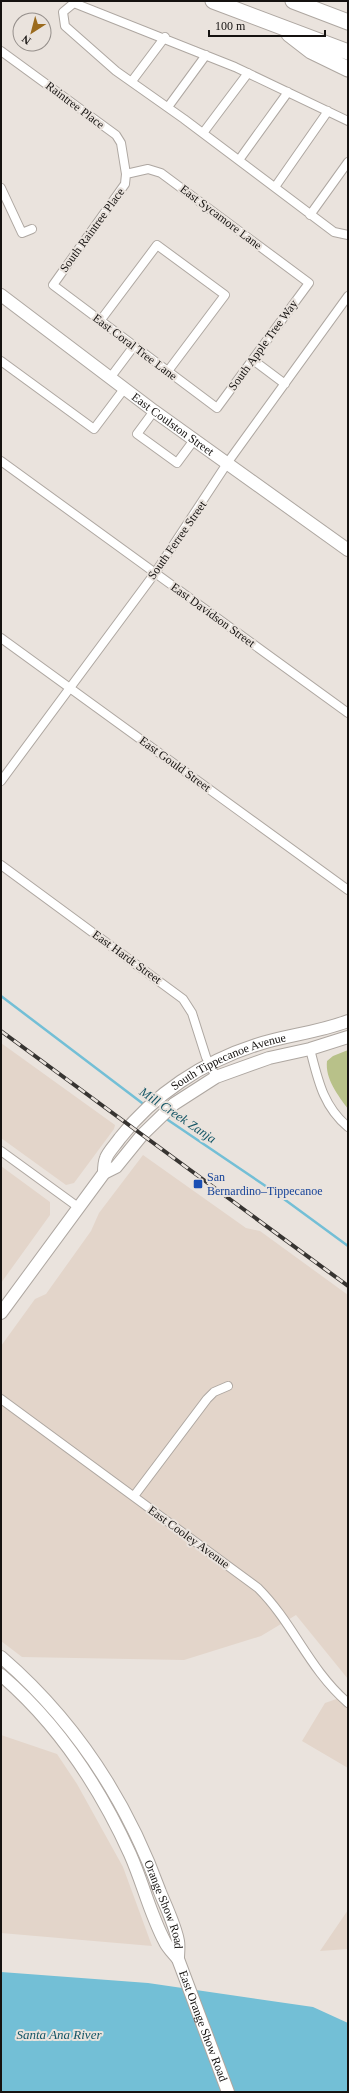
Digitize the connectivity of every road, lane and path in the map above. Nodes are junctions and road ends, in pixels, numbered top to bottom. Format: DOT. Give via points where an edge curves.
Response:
graph roads {
  1 [pos="213,1"];
  2 [pos="292,1"];
  3 [pos="348,21"];
  4 [pos="279,26"];
  5 [pos="165,38"];
  6 [pos="1,51"];
  7 [pos="348,52"];
  8 [pos="206,55"];
  9 [pos="348,69"];
  10 [pos="248,74"];
  11 [pos="132,81"];
  12 [pos="288,92"];
  13 [pos="168,107"];
  14 [pos="328,111"];
  15 [pos="348,121"];
  16 [pos="204,133"];
  17 [pos="239,160"];
  18 [pos="348,162"];
  19 [pos="126,174"];
  20 [pos="275,187"];
  21 [pos="1,188"];
  22 [pos="310,215"];
  23 [pos="32,229"];
  24 [pos="348,235"];
  25 [pos="309,283"];
  26 [pos="53,285"];
  27 [pos="1,295"];
  28 [pos="348,296"];
  29 [pos="100,321"];
  30 [pos="134,346"];
  31 [pos="253,360"];
  32 [pos="1,361"];
  33 [pos="168,372"];
  34 [pos="110,378"];
  35 [pos="285,384"];
  36 [pos="124,389"];
  37 [pos="217,408"];
  38 [pos="154,411"];
  39 [pos="194,440"];
  40 [pos="1,461"];
  41 [pos="228,462"];
  42 [pos="348,550"];
  43 [pos="155,573"];
  44 [pos="1,638"];
  45 [pos="69,688"];
  46 [pos="348,713"];
  47 [pos="1,781"];
  48 [pos="1,865"];
  49 [pos="348,890"];
  50 [pos="348,1021"];
  51 [pos="306,1035"];
  52 [pos="348,1037"];
  53 [pos="310,1049"];
  54 [pos="210,1064"];
  55 [pos="216,1077"];
  56 [pos="348,1127"];
  57 [pos="1,1151"];
  58 [pos="104,1173"];
  59 [pos="78,1207"];
  60 [pos="1,1313"];
  61 [pos="228,1386"];
  62 [pos="1,1399"];
  63 [pos="134,1496"];
  64 [pos="1,1657"];
  65 [pos="1,1675"];
  66 [pos="348,1703"];
  67 [pos="136,1834"];
  68 [pos="124,1841"];
  69 [pos="178,1959"];
  70 [pos="228,2092"];
  1 -- 4 [label="highway"];
  2 -- 3 [label="highway"];
  4 -- 7 [label="highway"];
  4 -- 9 [label="highway" via="311,51"];
  5 -- 8 [label="street"];
  5 -- 11 [label="street"];
  5 -- 11 [label="street" via="74,3 63,12 65,26"];
  6 -- 19 [label="street, Raintree Place" via="116,135 121,143"];
  8 -- 10 [label="street"];
  8 -- 13 [label="street"];
  10 -- 12 [label="street"];
  10 -- 16 [label="street"];
  11 -- 13 [label="street"];
  12 -- 14 [label="street"];
  12 -- 17 [label="street"];
  13 -- 16 [label="street"];
  14 -- 15 [label="street"];
  14 -- 20 [label="street"];
  16 -- 17 [label="street"];
  17 -- 20 [label="street"];
  18 -- 22 [label="street"];
  19 -- 25 [label="street, East Sycamore Lane" via="148,169 161,173"];
  19 -- 26 [label="street, South Raintree Place" via="127,178 121,190"];
  20 -- 22 [label="street"];
  21 -- 23 [label="street" via="22,233"];
  22 -- 24 [label="street" via="334,232"];
  25 -- 31 [label="street, South Apple Tree Way"];
  26 -- 29 [label="street, East Coral Tree Lane"];
  27 -- 34 [label="main road, East Coulston Street"];
  28 -- 35 [label="street, South Ferree Street"];
  29 -- 30 [label="street, East Coral Tree Lane"];
  29 -- 33 [label="street" via="157,245 225,295"];
  30 -- 33 [label="street, East Coral Tree Lane"];
  30 -- 34 [label="street"];
  31 -- 35 [label="street"];
  31 -- 37 [label="street, South Apple Tree Way"];
  32 -- 36 [label="street" via="94,429"];
  33 -- 37 [label="street, East Coral Tree Lane"];
  34 -- 36 [label="main road, East Coulston Street"];
  35 -- 41 [label="street, South Ferree Street"];
  36 -- 38 [label="main road, East Coulston Street"];
  38 -- 39 [label="main road, East Coulston Street"];
  38 -- 39 [label="street" via="137,434 177,463"];
  39 -- 41 [label="main road, East Coulston Street"];
  40 -- 43 [label="street, East Davidson Street"];
  41 -- 42 [label="main road, East Coulston Street"];
  41 -- 43 [label="street, South Ferree Street"];
  43 -- 45 [label="street, South Ferree Street"];
  43 -- 46 [label="street, East Davidson Street"];
  44 -- 45 [label="street, East Gould Street"];
  45 -- 47 [label="street, South Ferree Street"];
  45 -- 49 [label="street, East Gould Street"];
  48 -- 54 [label="street, East Hardt Street" via="183,999 192,1014"];
  50 -- 51 [label="main road, South Tippecanoe Avenue"];
  51 -- 53 [label="main road"];
  51 -- 54 [label="main road, South Tippecanoe Avenue" via="258,1045"];
  52 -- 53 [label="main road, South Tippecanoe Avenue"];
  53 -- 55 [label="main road, South Tippecanoe Avenue" via="269,1058"];
  53 -- 56 [label="street" via="318,1084 326,1103"];
  54 -- 55 [label="street, East Hardt Street"];
  54 -- 58 [label="main road, South Tippecanoe Avenue" via="158,1099 140,1116 106,1158"];
  55 -- 58 [label="main road, South Tippecanoe Avenue" via="174,1104 152,1124 116,1167"];
  57 -- 59 [label="street"];
  58 -- 59 [label="main road, South Tippecanoe Avenue"];
  59 -- 60 [label="main road, South Tippecanoe Avenue"];
  61 -- 63 [label="street" via="214,1392 207,1399"];
  62 -- 63 [label="street, East Cooley Avenue"];
  63 -- 66 [label="street, East Cooley Avenue" via="258,1588 281,1614 322,1678"];
  64 -- 67 [label="main road, Orange Show Road" via="42,1697 73,1733 110,1785"];
  65 -- 68 [label="main road, Orange Show Road" via="64,1742 99,1794"];
  67 -- 68 [label="main road"];
  67 -- 69 [label="main road, Orange Show Road" via="178,1940"];
  68 -- 69 [label="main road, Orange Show Road" via="165,1943"];
  69 -- 70 [label="main road, East Orange Show Road"];
}
